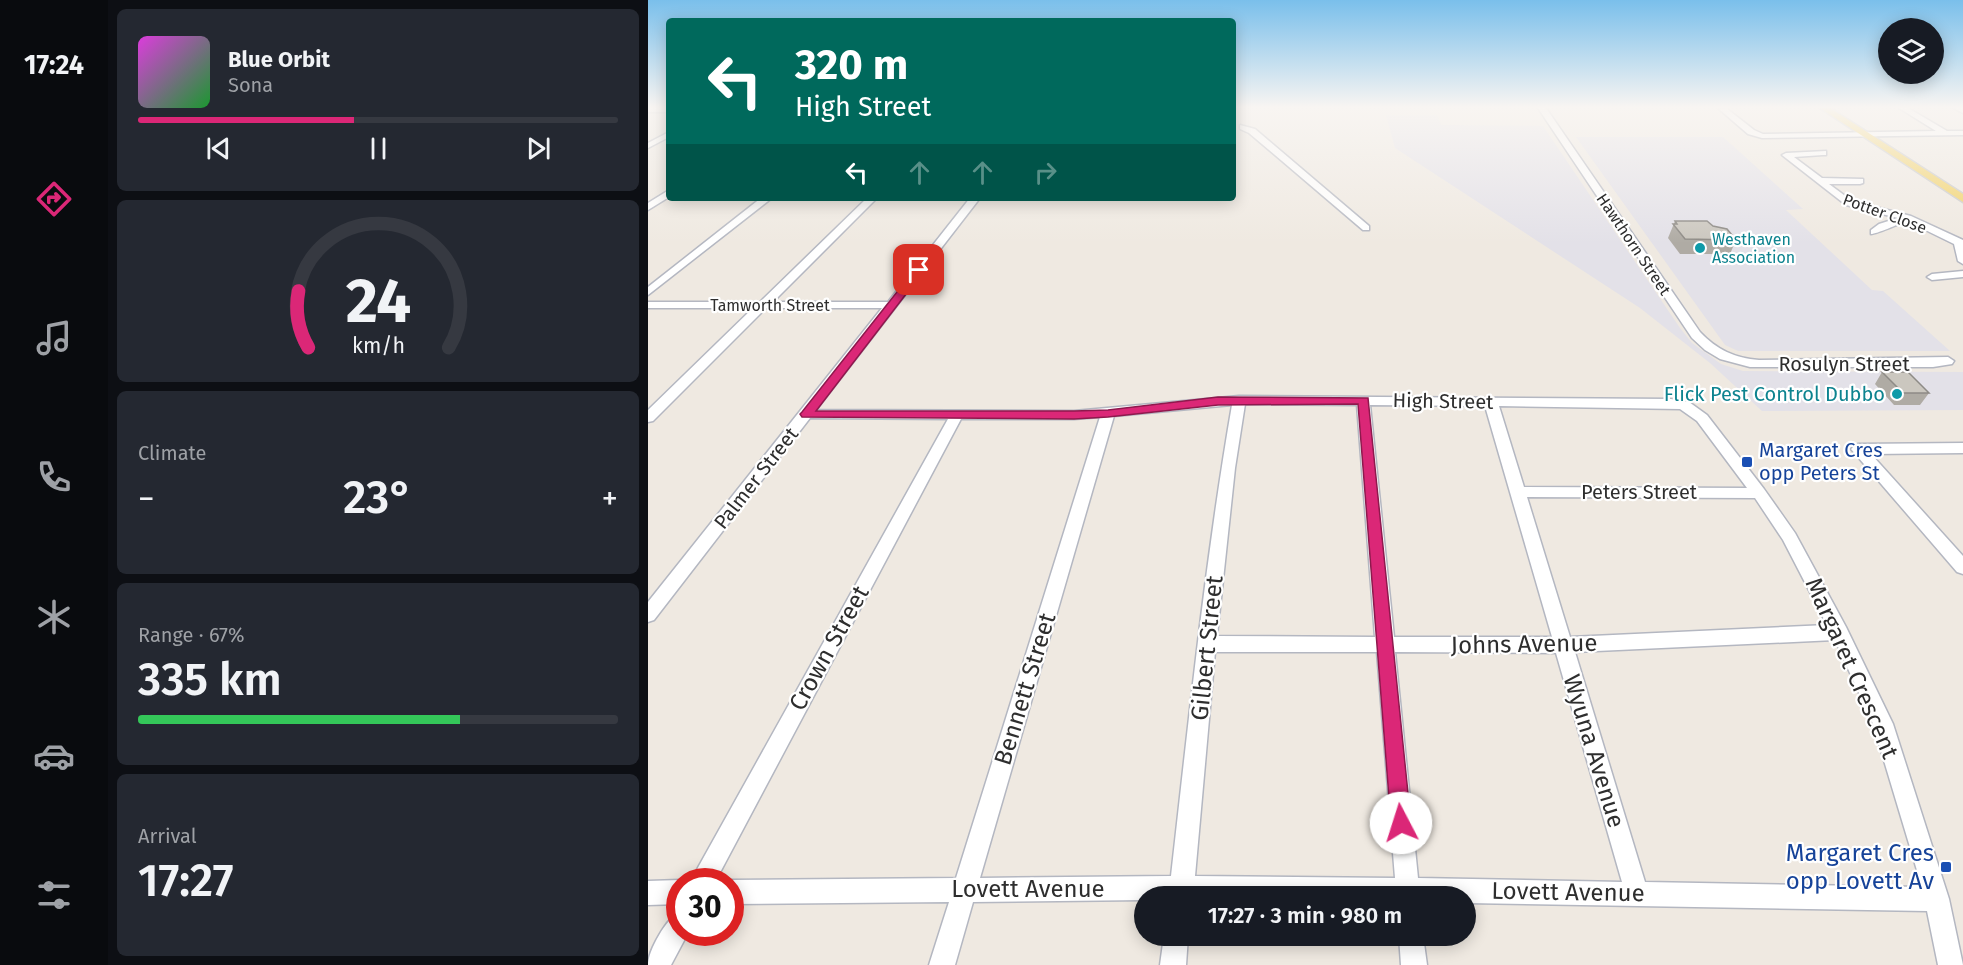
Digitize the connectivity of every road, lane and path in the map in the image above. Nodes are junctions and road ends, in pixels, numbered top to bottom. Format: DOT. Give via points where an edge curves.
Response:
graph roads {
  1 [pos="1278,153"];
  2 [pos="1573,153"];
  3 [pos="1823,153"];
  4 [pos="1896,153"];
  5 [pos="1900,153"];
  6 [pos="1819,181"];
  7 [pos="1860,181"];
  8 [pos="1963,191"];
  9 [pos="666,195"];
  10 [pos="1963,199"];
  11 [pos="763,201"];
  12 [pos="869,201"];
  13 [pos="973,201"];
  14 [pos="648,207"];
  15 [pos="1908,218"];
  16 [pos="1366,228"];
  17 [pos="1874,232"];
  18 [pos="1961,243"];
  19 [pos="1963,261"];
  20 [pos="1963,274"];
  21 [pos="1932,277"];
  22 [pos="648,292"];
  23 [pos="763,304"];
  24 [pos="648,305"];
  25 [pos="893,305"];
  26 [pos="1948,361"];
  27 [pos="1740,363"];
  28 [pos="1239,400"];
  29 [pos="1363,400"];
  30 [pos="1491,402"];
  31 [pos="1684,405"];
  32 [pos="1108,413"];
  33 [pos="806,414"];
  34 [pos="957,414"];
  35 [pos="648,418"];
  36 [pos="1963,448"];
  37 [pos="1519,492"];
  38 [pos="1759,493"];
  39 [pos="1963,567"];
  40 [pos="651,607"];
  41 [pos="1840,632"];
  42 [pos="1207,644"];
  43 [pos="1385,645"];
  44 [pos="1562,645"];
  45 [pos="710,868"];
  46 [pos="1182,886"];
  47 [pos="1407,886"];
  48 [pos="965,890"];
  49 [pos="666,892"];
  50 [pos="744,892"];
  51 [pos="1134,892"];
  52 [pos="648,893"];
  53 [pos="1476,893"];
  54 [pos="1637,894"];
  55 [pos="1937,898"];
  56 [pos="668,946"];
  57 [pos="1175,946"];
  58 [pos="1412,946"];
  59 [pos="657,965"];
  60 [pos="942,965"];
  61 [pos="1173,965"];
  62 [pos="1414,965"];
  63 [pos="1951,965"];
  1 -- 16 [label="street"];
  2 -- 27 [label="street, Hawthorn Street" via="1696,335 1719,355"];
  3 -- 6 [label="street, Potter Close" via="1785,155"];
  4 -- 10 [label="main road"];
  5 -- 8 [label="main road"];
  6 -- 7 [label="street"];
  6 -- 15 [label="street, Potter Close" via="1849,203"];
  9 -- 14 [label="street"];
  11 -- 22 [label="street"];
  12 -- 23 [label="street"];
  13 -- 25 [label="street, Palmer Street"];
  15 -- 17 [label="street"];
  15 -- 18 [label="street, Potter Close"];
  18 -- 19 [label="street"];
  20 -- 21 [label="street"];
  23 -- 24 [label="street, Tamworth Street"];
  23 -- 25 [label="street, Tamworth Street"];
  23 -- 35 [label="street"];
  25 -- 33 [label="street, Palmer Street"];
  26 -- 27 [label="street, Rosulyn Street"];
  28 -- 29 [label="street, High Street"];
  28 -- 32 [label="street, High Street"];
  28 -- 42 [label="street, Gilbert Street"];
  29 -- 30 [label="street, High Street"];
  29 -- 43 [label="street"];
  30 -- 31 [label="street, High Street"];
  30 -- 37 [label="street, Wyuna Avenue"];
  31 -- 38 [label="street, Margaret Crescent" via="1702,418"];
  32 -- 34 [label="street, High Street"];
  32 -- 48 [label="street, Bennett Street"];
  33 -- 34 [label="street, High Street"];
  33 -- 40 [label="street, Palmer Street"];
  34 -- 45 [label="street, Crown Street"];
  36 -- 39 [label="street" via="1858,449"];
  37 -- 38 [label="street, Peters Street"];
  37 -- 44 [label="street, Wyuna Avenue"];
  38 -- 41 [label="street, Margaret Crescent" via="1789,537"];
  41 -- 44 [label="street, Johns Avenue"];
  41 -- 55 [label="street, Margaret Crescent" via="1883,724"];
  42 -- 43 [label="street, Johns Avenue"];
  42 -- 46 [label="street, Gilbert Street"];
  43 -- 44 [label="street, Johns Avenue"];
  43 -- 47 [label="street"];
  44 -- 54 [label="street, Wyuna Avenue"];
  48 -- 50 [label="street, Lovett Avenue"];
  48 -- 51 [label="street, Lovett Avenue"];
  48 -- 60 [label="street, Bennett Street"];
  49 -- 52 [label="street"];
  53 -- 54 [label="street, Lovett Avenue"];
  54 -- 55 [label="street, Lovett Avenue"];
  55 -- 63 [label="street, Margaret Crescent"];
  56 -- 59 [label="street"];
  57 -- 61 [label="street"];
  58 -- 62 [label="street"];
}
